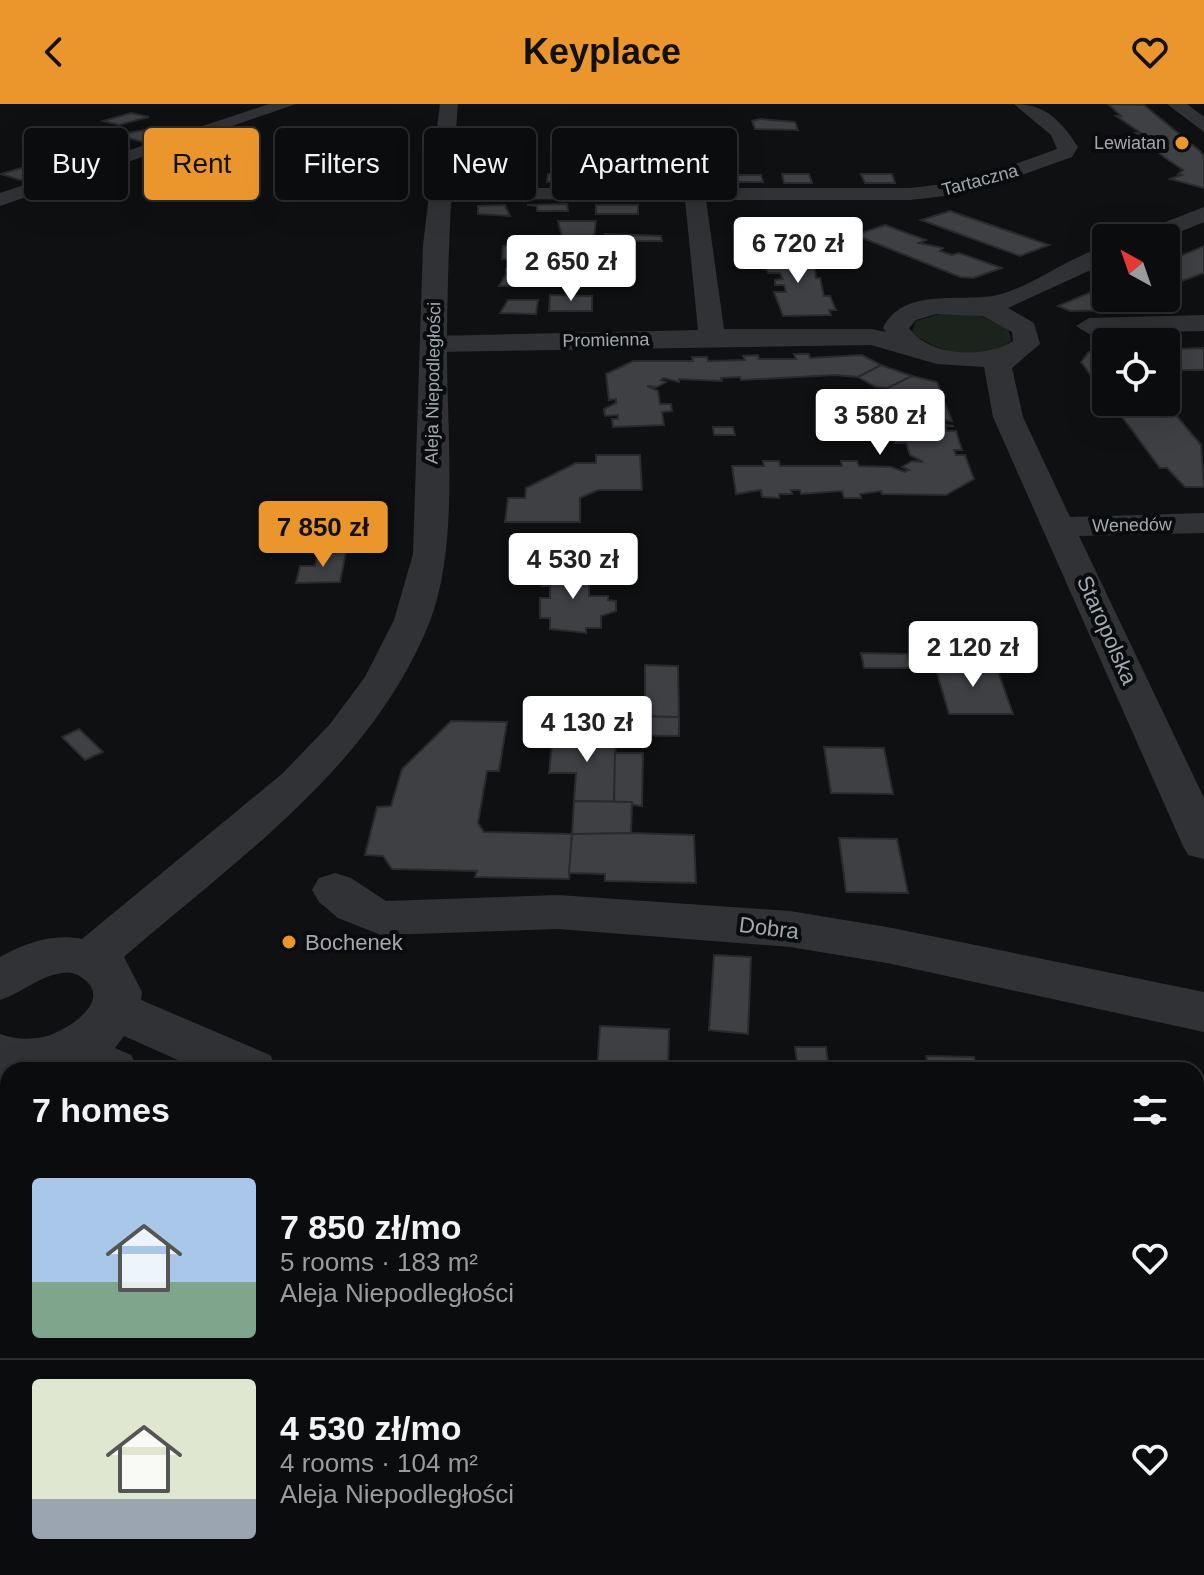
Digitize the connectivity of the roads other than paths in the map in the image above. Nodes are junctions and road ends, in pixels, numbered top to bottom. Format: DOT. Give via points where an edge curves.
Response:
graph roads {
  1 [pos="287,104"];
  2 [pos="449,104"];
  3 [pos="1023,104"];
  4 [pos="1176,104"];
  5 [pos="1204,126"];
  6 [pos="446,128"];
  7 [pos="737,194"];
  8 [pos="0,200"];
  9 [pos="439,200"];
  10 [pos="696,200"];
  11 [pos="1203,215"];
  12 [pos="1180,224"];
  13 [pos="1092,260"];
  14 [pos="1050,280"];
  15 [pos="962,306"];
  16 [pos="900,319"];
  17 [pos="1204,323"];
  18 [pos="1089,326"];
  19 [pos="1025,329"];
  20 [pos="779,336"];
  21 [pos="712,338"];
  22 [pos="434,344"];
  23 [pos="923,350"];
  24 [pos="1009,355"];
  25 [pos="1008,417"];
  26 [pos="1204,523"];
  27 [pos="1060,527"];
  28 [pos="1204,844"];
  29 [pos="335,890"];
  30 [pos="91,958"];
  31 [pos="0,981"];
  32 [pos="114,1010"];
  33 [pos="1204,1012"];
  34 [pos="0,1055"];
  35 [pos="91,1060"];
  36 [pos="234,1062"];
  1 -- 8 [label="street"];
  2 -- 6 [label="street, Aleja Niepodległości"];
  3 -- 7 [label="street, Tartaczna" via="1064,137 1065,153 971,187 910,194"];
  4 -- 5 [label="street"];
  9 -- 22 [label="street, Aleja Niepodległości"];
  10 -- 21 [label="street"];
  11 -- 12 [label="street"];
  13 -- 14 [label="street"];
  14 -- 15 [label="street" via="995,304"];
  14 -- 19 [label="street" via="1023,309"];
  15 -- 16 [label="street, Promienna" via="925,308"];
  15 -- 19 [label="street" via="1000,314"];
  16 -- 20 [label="street, Promienna"];
  16 -- 23 [label="street" via="897,332"];
  17 -- 18 [label="street"];
  19 -- 24 [label="street" via="1027,344"];
  20 -- 21 [label="street, Promienna"];
  20 -- 23 [label="street, Promienna" via="871,337"];
  21 -- 22 [label="street, Promienna"];
  22 -- 30 [label="street, Aleja Niepodległości" via="430,554 416,614 397,655 365,705 308,773"];
  23 -- 24 [label="street" via="973,359"];
  23 -- 25 [label="street, Staropolska" via="964,370"];
  24 -- 25 [label="street, Staropolska" via="998,367"];
  25 -- 27 [label="street, Staropolska"];
  26 -- 27 [label="street, Wenedów"];
  27 -- 28 [label="street, Staropolska"];
  29 -- 33 [label="street, Dobra" via="381,918 558,912 790,929"];
  30 -- 31 [label="street" via="52,956 30,962"];
  30 -- 32 [label="street" via="115,978"];
  32 -- 35 [label="street" via="88,1040"];
  32 -- 36 [label="street"];
  34 -- 35 [label="street"];
}
